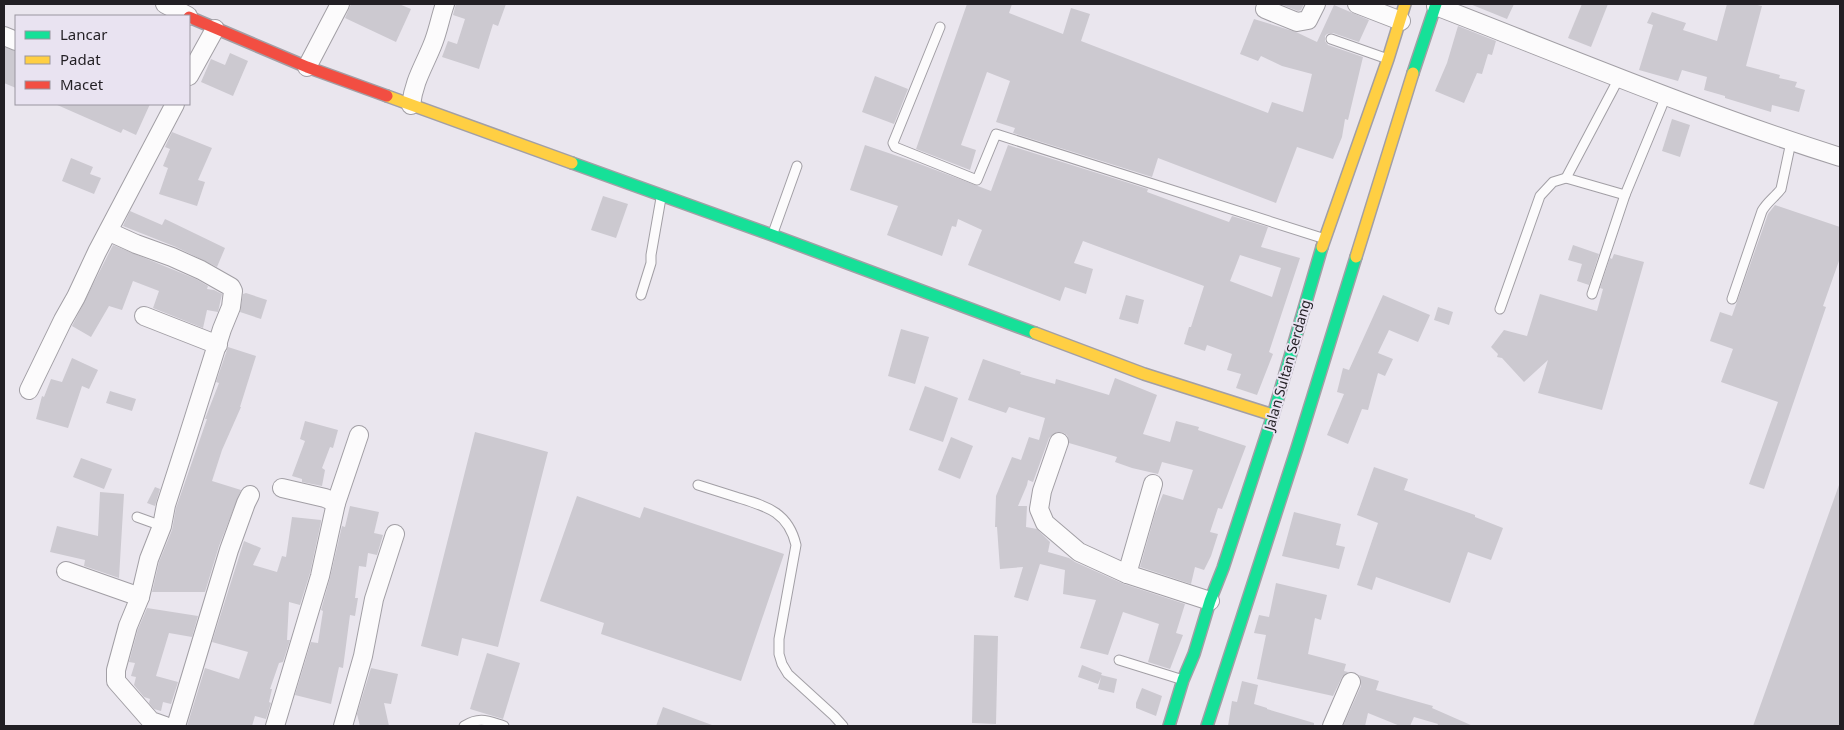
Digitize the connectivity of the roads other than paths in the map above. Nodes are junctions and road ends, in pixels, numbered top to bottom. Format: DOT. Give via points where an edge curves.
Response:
graph roads {
  1 [pos="165,4"];
  2 [pos="340,4"];
  3 [pos="445,4"];
  4 [pos="1316,4"];
  5 [pos="1357,4"];
  6 [pos="1436,5"];
  7 [pos="1265,9"];
  8 [pos="1403,12"];
  9 [pos="190,15"];
  10 [pos="940,27"];
  11 [pos="214,29"];
  12 [pos="1331,39"];
  13 [pos="1388,59"];
  14 [pos="307,67"];
  15 [pos="190,74"];
  16 [pos="1619,78"];
  17 [pos="1666,96"];
  18 [pos="174,105"];
  19 [pos="411,106"];
  20 [pos="1791,142"];
  21 [pos="1840,157"];
  22 [pos="797,166"];
  23 [pos="1566,178"];
  24 [pos="1625,195"];
  25 [pos="662,196"];
  26 [pos="110,230"];
  27 [pos="772,235"];
  28 [pos="1324,239"];
  29 [pos="1592,294"];
  30 [pos="641,295"];
  31 [pos="1732,299"];
  32 [pos="1500,309"];
  33 [pos="144,316"];
  34 [pos="218,345"];
  35 [pos="29,390"];
  36 [pos="1273,415"];
  37 [pos="359,435"];
  38 [pos="1059,442"];
  39 [pos="1153,484"];
  40 [pos="698,485"];
  41 [pos="282,488"];
  42 [pos="250,495"];
  43 [pos="336,503"];
  44 [pos="137,517"];
  45 [pos="162,526"];
  46 [pos="395,534"];
  47 [pos="66,571"];
  48 [pos="1127,574"];
  49 [pos="140,598"];
  50 [pos="1210,601"];
  51 [pos="1119,660"];
  52 [pos="1183,680"];
  53 [pos="1351,682"];
  54 [pos="164,726"];
  55 [pos="176,726"];
  56 [pos="275,726"];
  57 [pos="343,726"];
  58 [pos="464,726"];
  59 [pos="504,726"];
  60 [pos="842,726"];
  61 [pos="1169,726"];
  62 [pos="1207,726"];
  63 [pos="1332,726"];
  1 -- 9 [label="street"];
  2 -- 14 [label="street"];
  3 -- 19 [label="street" via="437,34 417,77"];
  4 -- 7 [label="street" via="1308,20 1303,22"];
  5 -- 8 [label="street"];
  6 -- 16 [label="street"];
  6 -- 62 [label="main road"];
  8 -- 13 [label="main road, Jalan Sultan Serdang"];
  9 -- 11 [label="main road"];
  10 -- 28 [label="lane" via="893,143 895,147 977,180 996,134"];
  11 -- 14 [label="main road"];
  11 -- 15 [label="street"];
  12 -- 13 [label="lane"];
  13 -- 28 [label="main road, Jalan Sultan Serdang"];
  14 -- 19 [label="main road"];
  16 -- 17 [label="street"];
  16 -- 23 [label="lane"];
  17 -- 20 [label="street"];
  17 -- 24 [label="lane"];
  18 -- 26 [label="street"];
  19 -- 25 [label="main road"];
  20 -- 21 [label="street"];
  20 -- 31 [label="lane" via="1781,189 1762,211"];
  22 -- 27 [label="lane"];
  23 -- 24 [label="lane"];
  23 -- 32 [label="lane" via="1553,182 1540,196"];
  24 -- 29 [label="lane"];
  25 -- 27 [label="main road"];
  25 -- 30 [label="lane" via="651,263"];
  26 -- 34 [label="street" via="201,270 232,288 231,307"];
  26 -- 35 [label="street"];
  27 -- 36 [label="main road" via="1144,374"];
  28 -- 36 [label="main road, Jalan Sultan Serdang"];
  33 -- 34 [label="street"];
  34 -- 45 [label="street"];
  36 -- 50 [label="main road, Jalan Sultan Serdang"];
  37 -- 43 [label="street"];
  38 -- 48 [label="street" via="1042,491 1040,514 1045,523 1078,552"];
  39 -- 48 [label="street"];
  40 -- 60 [label="lane" via="764,506 779,514 789,525 796,545 779,639 782,664 788,674"];
  41 -- 43 [label="street"];
  42 -- 55 [label="street" via="229,550"];
  43 -- 56 [label="street" via="320,576"];
  44 -- 45 [label="lane"];
  45 -- 49 [label="street" via="149,559"];
  46 -- 57 [label="street" via="374,600 363,656"];
  47 -- 49 [label="street"];
  48 -- 50 [label="street"];
  49 -- 54 [label="street" via="128,626 116,681 151,721"];
  50 -- 52 [label="main road, Jalan Sultan Serdang"];
  51 -- 52 [label="lane"];
  52 -- 61 [label="main road, Jalan Sultan Serdang"];
  53 -- 63 [label="street"];
  58 -- 59 [label="lane" via="487,720"];
}
